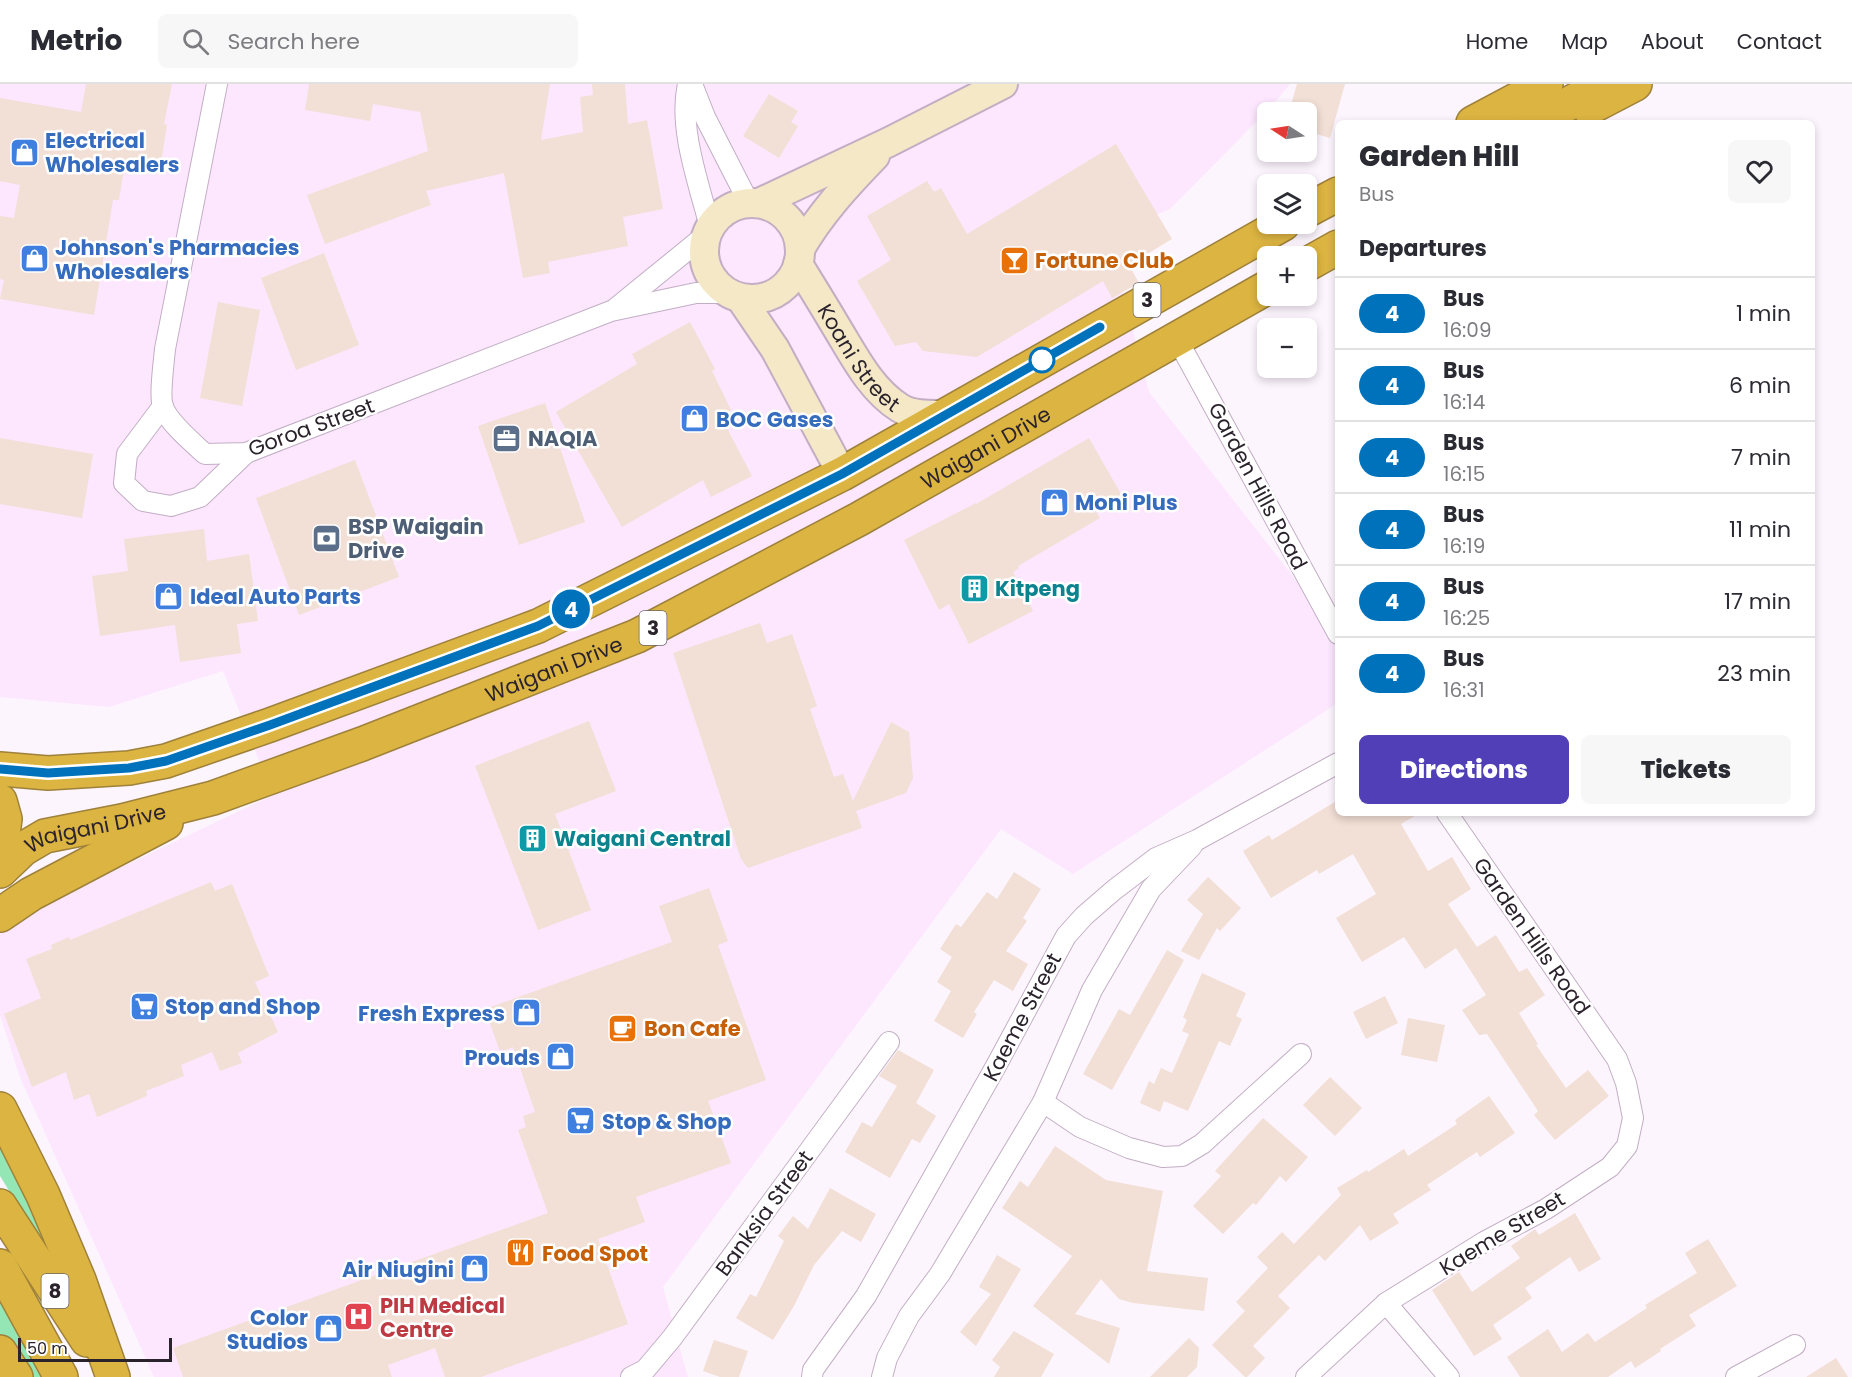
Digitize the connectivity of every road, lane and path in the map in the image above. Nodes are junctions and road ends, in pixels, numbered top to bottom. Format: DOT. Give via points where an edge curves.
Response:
graph roads {
  1 [pos="217,84"];
  2 [pos="690,84"];
  3 [pos="1004,84"];
  4 [pos="1606,84"];
  5 [pos="1635,84"];
  6 [pos="1534,91"];
  7 [pos="1479,120"];
  8 [pos="1527,120"];
  9 [pos="1538,120"];
  10 [pos="1566,120"];
  11 [pos="889,142"];
  12 [pos="1335,196"];
  13 [pos="754,203"];
  14 [pos="1317,207"];
  15 [pos="1335,215"];
  16 [pos="1317,222"];
  17 [pos="708,231"];
  18 [pos="1272,234"];
  19 [pos="1335,249"];
  20 [pos="799,256"];
  21 [pos="1317,259"];
  22 [pos="1257,293"];
  23 [pos="734,296"];
  24 [pos="611,311"];
  25 [pos="1177,339"];
  26 [pos="163,406"];
  27 [pos="946,415"];
  28 [pos="1046,415"];
  29 [pos="246,453"];
  30 [pos="842,474"];
  31 [pos="1335,629"];
  32 [pos="1335,766"];
  33 [pos="0,769"];
  34 [pos="213,798"];
  35 [pos="0,801"];
  36 [pos="1449,816"];
  37 [pos="1197,840"];
  38 [pos="0,857"];
  39 [pos="0,871"];
  40 [pos="0,915"];
  41 [pos="889,1042"];
  42 [pos="1302,1054"];
  43 [pos="1617,1059"];
  44 [pos="1043,1102"];
  45 [pos="0,1109"];
  46 [pos="0,1206"];
  47 [pos="0,1266"];
  48 [pos="1386,1303"];
  49 [pos="1795,1346"];
  50 [pos="0,1352"];
  51 [pos="16,1377"];
  52 [pos="62,1377"];
  53 [pos="112,1377"];
  54 [pos="631,1377"];
  55 [pos="812,1377"];
  56 [pos="882,1377"];
  57 [pos="1306,1377"];
  58 [pos="1449,1377"];
  59 [pos="1736,1377"];
  1 -- 26 [label="street" via="165,349"];
  2 -- 13 [label="street"];
  2 -- 17 [label="street" via="685,109"];
  3 -- 11 [label="street"];
  4 -- 9 [label="highway"];
  5 -- 10 [label="highway"];
  6 -- 7 [label="highway"];
  6 -- 8 [label="highway" via="1523,114"];
  11 -- 13 [label="street"];
  11 -- 20 [label="street" via="826,209"];
  12 -- 14 [label="highway, 3"];
  13 -- 17 [label="street" via="730,208 715,219"];
  13 -- 20 [label="street" via="775,208 787,218 796,232"];
  15 -- 16 [label="highway"];
  17 -- 23 [label="street" via="706,268 711,278"];
  17 -- 24 [label="street, Goroa Street"];
  18 -- 27 [label="highway, 3"];
  19 -- 21 [label="highway"];
  20 -- 23 [label="street" via="792,277 777,292 757,299"];
  20 -- 27 [label="street, Koani Street" via="849,348 882,394 902,409"];
  22 -- 25 [label="highway, Waigani Drive / 3"];
  23 -- 24 [label="street, Goroa Street" via="696,293"];
  23 -- 30 [label="street" via="775,349"];
  24 -- 29 [label="street, Goroa Street"];
  25 -- 28 [label="highway, Waigani Drive / 3"];
  25 -- 31 [label="street, Garden Hills Road"];
  26 -- 29 [label="street, Goroa Street" via="178,428 205,454"];
  26 -- 29 [label="street" via="127,454 124,483 143,501 171,506 200,497"];
  27 -- 30 [label="highway, 3"];
  28 -- 30 [label="highway" via="1020,414 867,496 852,489"];
  28 -- 34 [label="highway, Waigani Drive / 3" via="637,636"];
  30 -- 33 [label="highway, 3" via="538,626 270,725 166,761 129,768 48,773"];
  32 -- 37 [label="street, Kaeme Street"];
  34 -- 39 [label="highway, Waigani Drive / 3" via="45,836 23,849"];
  34 -- 40 [label="highway" via="31,894"];
  35 -- 38 [label="highway" via="4,819"];
  36 -- 43 [label="street, Garden Hills Road"];
  37 -- 44 [label="street" via="1145,899 1092,990"];
  37 -- 55 [label="street, Kaeme Street" via="1155,858 1099,903 1066,936 872,1286 813,1370"];
  41 -- 54 [label="street, Banksia Street" via="672,1338 645,1370"];
  42 -- 44 [label="street" via="1202,1144 1182,1156 1163,1157 1129,1148 1080,1127"];
  43 -- 48 [label="street, Kaeme Street" via="1633,1118 1628,1146 1610,1167"];
  44 -- 56 [label="street" via="940,1274 909,1316 886,1358"];
  45 -- 53 [label="highway" via="79,1280"];
  46 -- 53 [label="highway, 8"];
  47 -- 52 [label="highway, 8"];
  48 -- 57 [label="street, Kaeme Street"];
  48 -- 58 [label="street"];
  49 -- 59 [label="street"];
  50 -- 51 [label="highway"];
}
